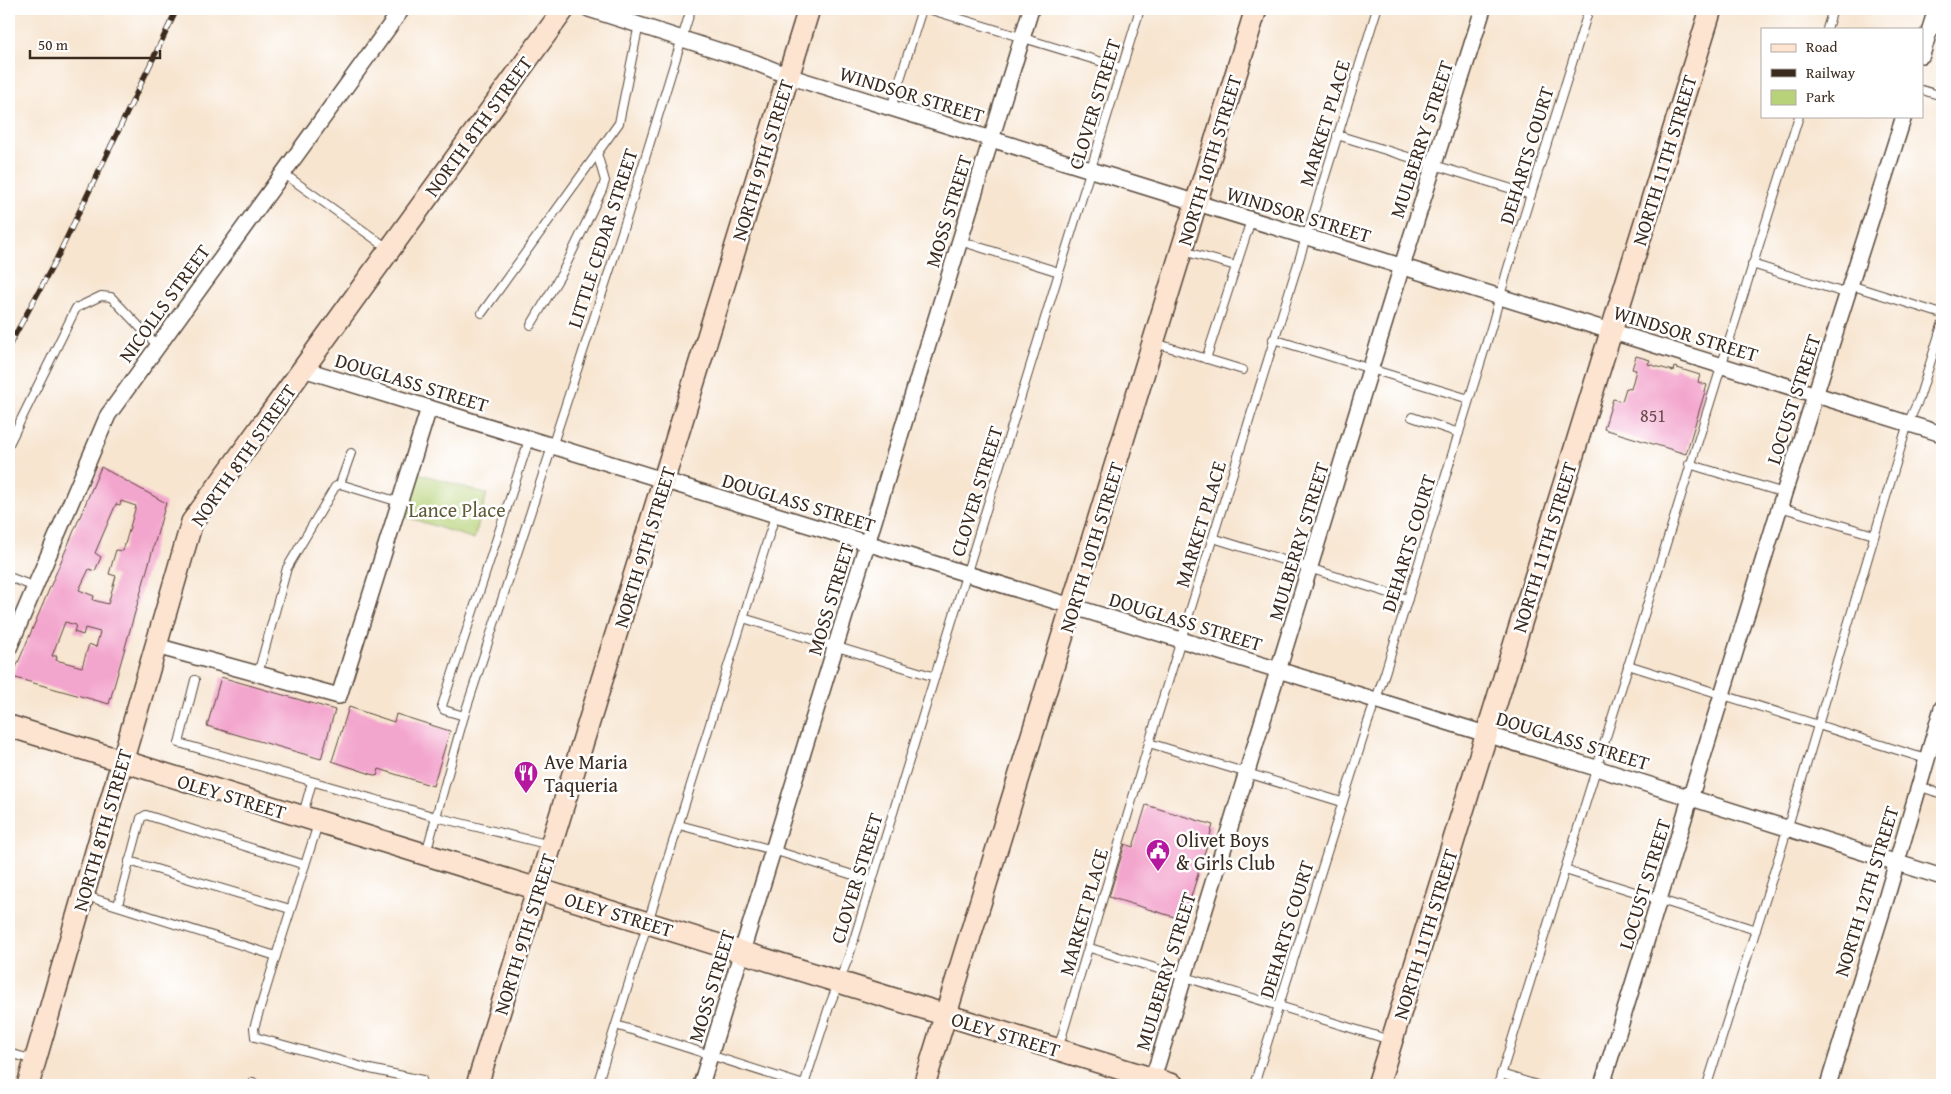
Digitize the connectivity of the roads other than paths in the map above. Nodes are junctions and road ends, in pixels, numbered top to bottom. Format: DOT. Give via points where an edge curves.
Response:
graph roads {
  1 [pos="402,9"];
  2 [pos="564,9"];
  3 [pos="589,9"];
  4 [pos="691,9"];
  5 [pos="809,9"];
  6 [pos="922,9"];
  7 [pos="928,9"];
  8 [pos="1031,9"];
  9 [pos="1140,9"];
  10 [pos="1256,9"];
  11 [pos="1377,9"];
  12 [pos="1483,9"];
  13 [pos="1589,9"];
  14 [pos="1711,9"];
  15 [pos="1833,9"];
  16 [pos="1936,9"];
  17 [pos="639,24"];
  18 [pos="1826,28"];
  19 [pos="1022,37"];
  20 [pos="682,40"];
  21 [pos="1924,48"];
  22 [pos="1122,68"];
  23 [pos="788,76"];
  24 [pos="1924,91"];
  25 [pos="1942,96"];
  26 [pos="891,108"];
  27 [pos="1798,118"];
  28 [pos="1903,118"];
  29 [pos="1337,135"];
  30 [pos="990,140"];
  31 [pos="597,153"];
  32 [pos="1434,165"];
  33 [pos="1090,170"];
  34 [pos="283,173"];
  35 [pos="1531,194"];
  36 [pos="1196,203"];
  37 [pos="1251,220"];
  38 [pos="1305,236"];
  39 [pos="960,241"];
  40 [pos="389,250"];
  41 [pos="1181,250"];
  42 [pos="1752,264"];
  43 [pos="1236,266"];
  44 [pos="1402,266"];
  45 [pos="1059,272"];
  46 [pos="1849,290"];
  47 [pos="1500,297"];
  48 [pos="482,314"];
  49 [pos="1942,314"];
  50 [pos="531,325"];
  51 [pos="1942,325"];
  52 [pos="1611,331"];
  53 [pos="1273,339"];
  54 [pos="1154,343"];
  55 [pos="158,346"];
  56 [pos="1206,359"];
  57 [pos="1721,365"];
  58 [pos="303,369"];
  59 [pos="1243,370"];
  60 [pos="1371,370"];
  61 [pos="1816,395"];
  62 [pos="1469,399"];
  63 [pos="429,408"];
  64 [pos="1412,417"];
  65 [pos="1908,423"];
  66 [pos="1459,433"];
  67 [pos="1942,434"];
  68 [pos="529,440"];
  69 [pos="9,444"];
  70 [pos="552,446"];
  71 [pos="351,453"];
  72 [pos="1689,464"];
  73 [pos="664,482"];
  74 [pos="340,484"];
  75 [pos="1782,500"];
  76 [pos="399,502"];
  77 [pos="775,516"];
  78 [pos="1874,536"];
  79 [pos="1213,538"];
  80 [pos="868,545"];
  81 [pos="1311,568"];
  82 [pos="967,575"];
  83 [pos="9,577"];
  84 [pos="35,587"];
  85 [pos="1408,598"];
  86 [pos="1072,608"];
  87 [pos="743,618"];
  88 [pos="1181,641"];
  89 [pos="156,646"];
  90 [pos="836,647"];
  91 [pos="9,648"];
  92 [pos="1628,665"];
  93 [pos="1279,671"];
  94 [pos="258,674"];
  95 [pos="935,677"];
  96 [pos="195,680"];
  97 [pos="1722,695"];
  98 [pos="1376,700"];
  99 [pos="1942,708"];
  100 [pos="464,716"];
  101 [pos="1817,725"];
  102 [pos="9,726"];
  103 [pos="1487,734"];
  104 [pos="1149,743"];
  105 [pos="1926,759"];
  106 [pos="122,762"];
  107 [pos="1596,768"];
  108 [pos="1247,773"];
  109 [pos="312,782"];
  110 [pos="1918,786"];
  111 [pos="1942,794"];
  112 [pos="1692,797"];
  113 [pos="1342,802"];
  114 [pos="436,817"];
  115 [pos="310,820"];
  116 [pos="678,825"];
  117 [pos="1786,827"];
  118 [pos="552,845"];
  119 [pos="773,850"];
  120 [pos="426,855"];
  121 [pos="129,861"];
  122 [pos="1896,862"];
  123 [pos="305,865"];
  124 [pos="1565,870"];
  125 [pos="1942,877"];
  126 [pos="872,881"];
  127 [pos="538,889"];
  128 [pos="84,895"];
  129 [pos="1660,900"];
  130 [pos="118,905"];
  131 [pos="290,909"];
  132 [pos="648,923"];
  133 [pos="1756,930"];
  134 [pos="1090,948"];
  135 [pos="742,953"];
  136 [pos="276,956"];
  137 [pos="1185,976"];
  138 [pos="839,982"];
  139 [pos="1279,1006"];
  140 [pos="946,1016"];
  141 [pos="616,1025"];
  142 [pos="1392,1040"];
  143 [pos="1058,1050"];
  144 [pos="9,1052"];
  145 [pos="710,1055"];
  146 [pos="36,1060"];
  147 [pos="1501,1074"];
  148 [pos="422,1080"];
  149 [pos="1159,1083"];
  150 [pos="28,1085"];
  151 [pos="477,1085"];
  152 [pos="597,1085"];
  153 [pos="701,1085"];
  154 [pos="804,1085"];
  155 [pos="924,1085"];
  156 [pos="1254,1085"];
  157 [pos="1378,1085"];
  158 [pos="1498,1085"];
  159 [pos="1537,1085"];
  160 [pos="1602,1085"];
  161 [pos="1707,1085"];
  162 [pos="1828,1085"];
  1 -- 34 [label="street, NICOLLS STREET"];
  2 -- 40 [label="street, NORTH 8TH STREET"];
  3 -- 17 [label="street, WINDSOR STREET"];
  4 -- 20 [label="lane, LITTLE CEDAR STREET"];
  5 -- 23 [label="street, NORTH 9TH STREET"];
  6 -- 26 [label="lane"];
  7 -- 19 [label="lane"];
  8 -- 19 [label="street, MOSS STREET"];
  9 -- 22 [label="lane, CLOVER STREET"];
  10 -- 36 [label="street, NORTH 10TH STREET"];
  11 -- 29 [label="lane, MARKET PLACE"];
  12 -- 32 [label="street, MULBERRY STREET"];
  13 -- 35 [label="lane, DEHARTS COURT"];
  14 -- 52 [label="street, NORTH 11TH STREET"];
  15 -- 18 [label="lane"];
  16 -- 21 [label="street"];
  17 -- 20 [label="street, WINDSOR STREET"];
  17 -- 31 [label="lane, LITTLE CEDAR STREET" via="619,123"];
  19 -- 22 [label="lane"];
  19 -- 30 [label="street, MOSS STREET"];
  20 -- 23 [label="street, WINDSOR STREET"];
  20 -- 70 [label="lane, LITTLE CEDAR STREET"];
  22 -- 33 [label="lane, CLOVER STREET"];
  23 -- 26 [label="street, WINDSOR STREET"];
  23 -- 73 [label="street, NORTH 9TH STREET"];
  24 -- 25 [label="lane"];
  26 -- 30 [label="street, WINDSOR STREET"];
  27 -- 42 [label="lane"];
  28 -- 46 [label="street, LOCUST STREET"];
  29 -- 32 [label="lane"];
  29 -- 38 [label="lane, MARKET PLACE"];
  30 -- 33 [label="street, WINDSOR STREET"];
  30 -- 39 [label="street, MOSS STREET"];
  31 -- 48 [label="lane, LITTLE CEDAR STREET"];
  31 -- 50 [label="lane" via="605,181 602,190 562,274"];
  32 -- 35 [label="lane"];
  32 -- 44 [label="street, MULBERRY STREET"];
  33 -- 36 [label="street, WINDSOR STREET"];
  33 -- 45 [label="lane, CLOVER STREET"];
  34 -- 40 [label="lane"];
  34 -- 55 [label="street, NICOLLS STREET"];
  35 -- 47 [label="lane, DEHARTS COURT"];
  36 -- 37 [label="street, WINDSOR STREET"];
  36 -- 41 [label="street, NORTH 10TH STREET"];
  37 -- 38 [label="street, WINDSOR STREET"];
  37 -- 43 [label="lane"];
  38 -- 44 [label="street, WINDSOR STREET"];
  38 -- 53 [label="lane, MARKET PLACE"];
  39 -- 45 [label="lane"];
  39 -- 80 [label="street, MOSS STREET"];
  40 -- 58 [label="street, NORTH 8TH STREET"];
  41 -- 43 [label="lane"];
  41 -- 54 [label="street, NORTH 10TH STREET"];
  42 -- 46 [label="lane"];
  42 -- 57 [label="lane"];
  43 -- 56 [label="lane"];
  44 -- 47 [label="street, WINDSOR STREET"];
  44 -- 60 [label="street, MULBERRY STREET"];
  45 -- 82 [label="lane, CLOVER STREET"];
  46 -- 49 [label="lane"];
  46 -- 61 [label="street, LOCUST STREET"];
  47 -- 52 [label="street, WINDSOR STREET"];
  47 -- 62 [label="lane, DEHARTS COURT"];
  51 -- 65 [label="lane" via="1919,399"];
  52 -- 57 [label="street, WINDSOR STREET"];
  52 -- 103 [label="street, NORTH 11TH STREET"];
  53 -- 60 [label="lane"];
  53 -- 79 [label="lane, MARKET PLACE"];
  54 -- 56 [label="lane"];
  54 -- 86 [label="street, NORTH 10TH STREET"];
  55 -- 69 [label="lane" via="111,297 101,296 76,308"];
  55 -- 84 [label="street, NICOLLS STREET" via="108,414"];
  56 -- 59 [label="lane"];
  57 -- 61 [label="street, WINDSOR STREET"];
  57 -- 72 [label="lane"];
  58 -- 63 [label="street, DOUGLASS STREET"];
  58 -- 89 [label="street, NORTH 8TH STREET" via="192,522"];
  60 -- 62 [label="lane"];
  60 -- 81 [label="street, MULBERRY STREET"];
  61 -- 65 [label="street, WINDSOR STREET"];
  61 -- 75 [label="street, LOCUST STREET"];
  62 -- 66 [label="lane, DEHARTS COURT"];
  63 -- 68 [label="street, DOUGLASS STREET"];
  63 -- 76 [label="street"];
  64 -- 66 [label="lane"];
  65 -- 67 [label="street, WINDSOR STREET"];
  65 -- 78 [label="lane"];
  66 -- 85 [label="lane, DEHARTS COURT"];
  68 -- 70 [label="street, DOUGLASS STREET"];
  68 -- 100 [label="lane" via="442,706 444,710"];
  70 -- 73 [label="street, DOUGLASS STREET"];
  70 -- 100 [label="lane, LITTLE CEDAR STREET"];
  71 -- 74 [label="lane"];
  72 -- 75 [label="lane"];
  72 -- 92 [label="lane"];
  73 -- 77 [label="street, DOUGLASS STREET"];
  73 -- 118 [label="street, NORTH 9TH STREET"];
  74 -- 76 [label="lane"];
  74 -- 94 [label="lane" via="335,487 287,568"];
  75 -- 78 [label="lane"];
  75 -- 97 [label="street, LOCUST STREET"];
  76 -- 94 [label="street" via="339,696"];
  77 -- 80 [label="street, DOUGLASS STREET"];
  77 -- 87 [label="lane"];
  78 -- 101 [label="lane"];
  79 -- 81 [label="lane"];
  79 -- 88 [label="lane, MARKET PLACE"];
  80 -- 82 [label="street, DOUGLASS STREET"];
  80 -- 90 [label="street, MOSS STREET"];
  81 -- 85 [label="lane"];
  81 -- 93 [label="street, MULBERRY STREET"];
  82 -- 86 [label="street, DOUGLASS STREET"];
  82 -- 95 [label="lane, CLOVER STREET"];
  83 -- 84 [label="lane"];
  84 -- 91 [label="street, NICOLLS STREET"];
  85 -- 98 [label="lane, DEHARTS COURT"];
  86 -- 88 [label="street, DOUGLASS STREET"];
  86 -- 140 [label="street, NORTH 10TH STREET"];
  87 -- 90 [label="lane"];
  87 -- 116 [label="lane"];
  88 -- 93 [label="street, DOUGLASS STREET"];
  88 -- 104 [label="lane, MARKET PLACE"];
  89 -- 94 [label="street"];
  89 -- 106 [label="street, NORTH 8TH STREET"];
  90 -- 95 [label="lane"];
  90 -- 119 [label="street, MOSS STREET"];
  92 -- 97 [label="lane"];
  92 -- 107 [label="lane"];
  93 -- 98 [label="street, DOUGLASS STREET"];
  93 -- 108 [label="street, MULBERRY STREET"];
  95 -- 126 [label="lane, CLOVER STREET"];
  96 -- 109 [label="lane" via="179,743"];
  97 -- 101 [label="lane"];
  97 -- 112 [label="street, LOCUST STREET"];
  98 -- 103 [label="street, DOUGLASS STREET"];
  98 -- 113 [label="lane, DEHARTS COURT"];
  99 -- 105 [label="street, NORTH 12TH STREET"];
  100 -- 114 [label="lane, LITTLE CEDAR STREET"];
  101 -- 105 [label="lane"];
  101 -- 117 [label="lane"];
  102 -- 106 [label="street, OLEY STREET"];
  103 -- 107 [label="street, DOUGLASS STREET"];
  103 -- 142 [label="street, NORTH 11TH STREET"];
  104 -- 108 [label="lane"];
  104 -- 134 [label="lane, MARKET PLACE"];
  105 -- 110 [label="street, NORTH 12TH STREET"];
  106 -- 115 [label="street, OLEY STREET"];
  106 -- 128 [label="street, NORTH 8TH STREET"];
  107 -- 112 [label="street, DOUGLASS STREET"];
  107 -- 124 [label="lane"];
  108 -- 113 [label="lane"];
  108 -- 137 [label="street, MULBERRY STREET"];
  109 -- 114 [label="lane"];
  109 -- 115 [label="lane"];
  110 -- 111 [label="lane"];
  110 -- 122 [label="street, NORTH 12TH STREET"];
  112 -- 117 [label="street, DOUGLASS STREET"];
  112 -- 129 [label="street, LOCUST STREET"];
  113 -- 139 [label="lane, DEHARTS COURT"];
  114 -- 118 [label="lane"];
  114 -- 120 [label="lane, LITTLE CEDAR STREET"];
  115 -- 120 [label="street, OLEY STREET"];
  115 -- 123 [label="lane"];
  116 -- 119 [label="lane"];
  116 -- 132 [label="lane"];
  117 -- 122 [label="street, DOUGLASS STREET"];
  117 -- 133 [label="lane"];
  118 -- 127 [label="street, NORTH 9TH STREET"];
  119 -- 126 [label="lane"];
  119 -- 135 [label="street, MOSS STREET"];
  120 -- 127 [label="street, OLEY STREET"];
  121 -- 123 [label="lane" via="141,818 146,816"];
  121 -- 130 [label="lane"];
  121 -- 131 [label="lane"];
  122 -- 125 [label="street, DOUGLASS STREET"];
  122 -- 162 [label="street, NORTH 12TH STREET"];
  123 -- 131 [label="lane"];
  124 -- 129 [label="lane"];
  124 -- 147 [label="lane"];
  126 -- 138 [label="lane, CLOVER STREET"];
  127 -- 132 [label="street, OLEY STREET"];
  127 -- 151 [label="street, NORTH 9TH STREET"];
  128 -- 130 [label="lane"];
  128 -- 146 [label="street, NORTH 8TH STREET"];
  129 -- 133 [label="lane"];
  129 -- 160 [label="street, LOCUST STREET"];
  130 -- 136 [label="lane"];
  131 -- 136 [label="lane"];
  132 -- 135 [label="street, OLEY STREET"];
  132 -- 141 [label="lane"];
  133 -- 161 [label="lane"];
  134 -- 137 [label="lane"];
  134 -- 143 [label="lane, MARKET PLACE"];
  135 -- 138 [label="street, OLEY STREET"];
  135 -- 145 [label="street, MOSS STREET"];
  136 -- 148 [label="lane" via="254,1028 255,1037"];
  137 -- 139 [label="lane"];
  137 -- 149 [label="street, MULBERRY STREET"];
  138 -- 140 [label="street, OLEY STREET"];
  138 -- 154 [label="lane, CLOVER STREET"];
  139 -- 142 [label="lane"];
  139 -- 156 [label="lane, DEHARTS COURT"];
  140 -- 143 [label="street, OLEY STREET"];
  140 -- 155 [label="street, NORTH 10TH STREET"];
  141 -- 145 [label="lane"];
  141 -- 152 [label="lane"];
  142 -- 157 [label="street, NORTH 11TH STREET"];
  143 -- 149 [label="street, OLEY STREET"];
  144 -- 146 [label="lane"];
  145 -- 153 [label="street, MOSS STREET"];
  145 -- 154 [label="lane"];
  146 -- 150 [label="street, NORTH 8TH STREET"];
  147 -- 158 [label="lane"];
  147 -- 159 [label="lane"];
}
